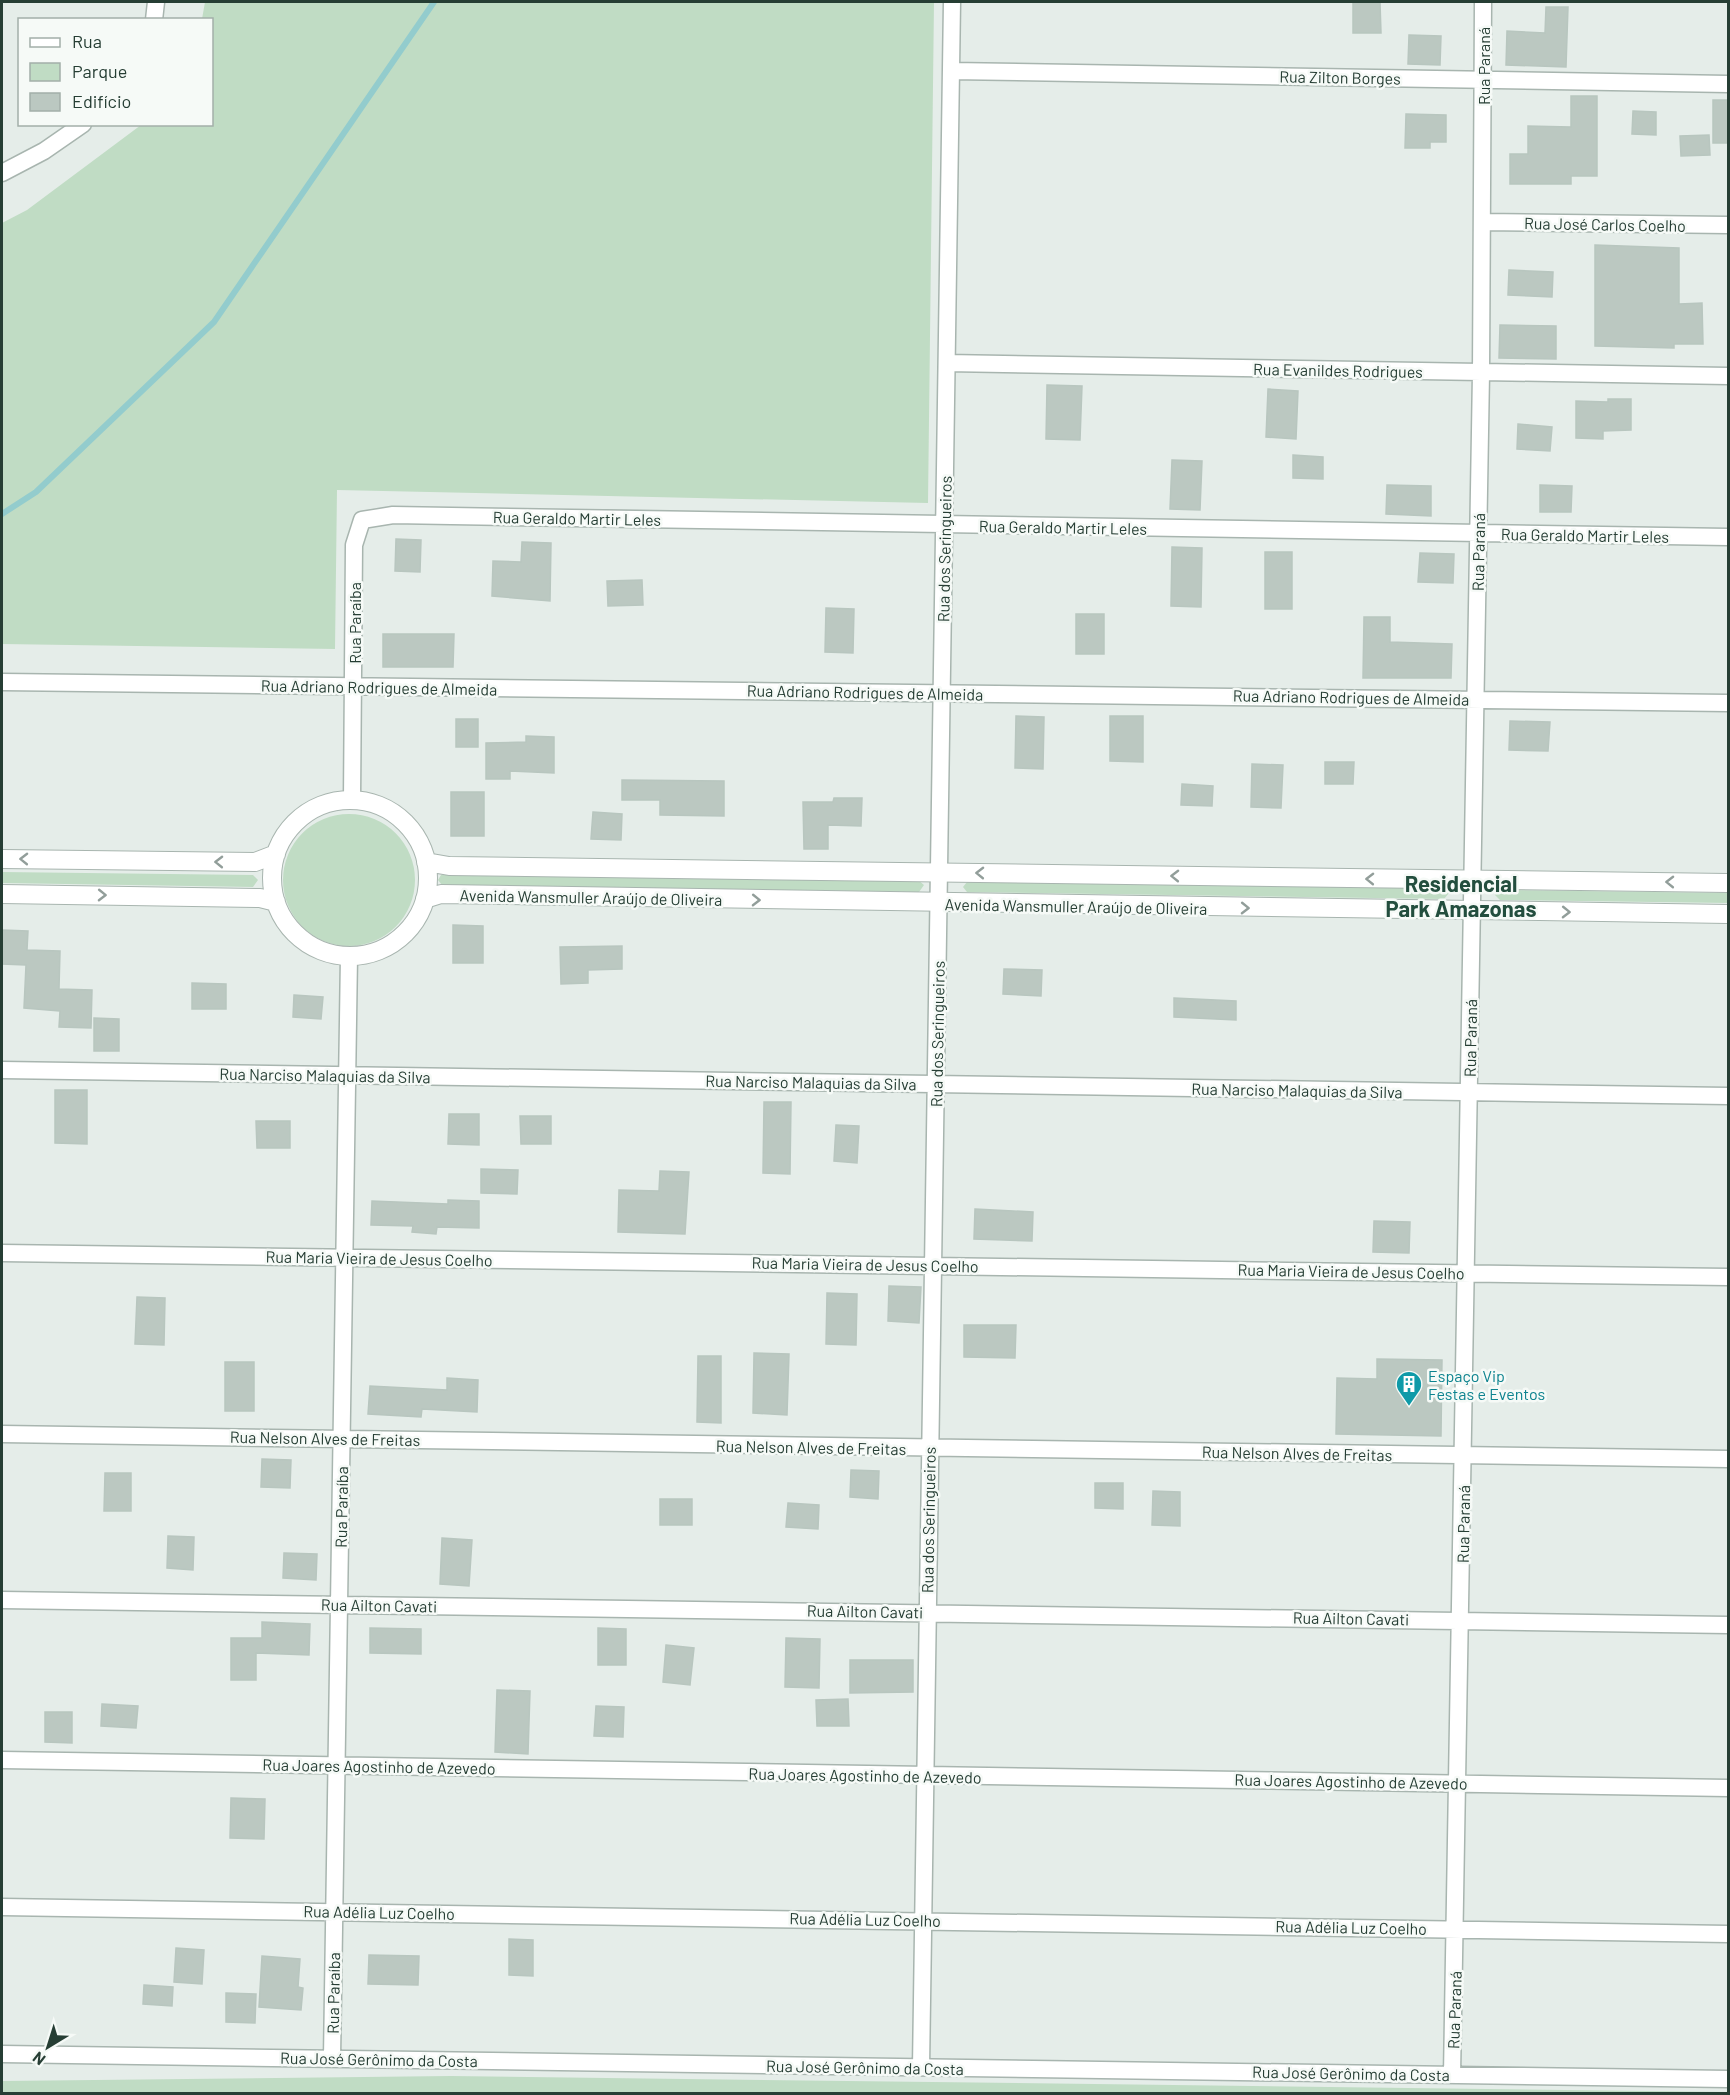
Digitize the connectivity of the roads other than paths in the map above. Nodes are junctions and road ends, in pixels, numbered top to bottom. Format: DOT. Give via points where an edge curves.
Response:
graph roads {
  1 [pos="156,2"];
  2 [pos="952,2"];
  3 [pos="1483,2"];
  4 [pos="154,18"];
  5 [pos="951,72"];
  6 [pos="1483,80"];
  7 [pos="1728,84"];
  8 [pos="80,126"];
  9 [pos="2,172"];
  10 [pos="1482,222"];
  11 [pos="1728,225"];
  12 [pos="947,363"];
  13 [pos="1481,373"];
  14 [pos="1728,376"];
  15 [pos="362,520"];
  16 [pos="944,525"];
  17 [pos="1479,534"];
  18 [pos="1728,537"];
  19 [pos="2,682"];
  20 [pos="354,687"];
  21 [pos="943,693"];
  22 [pos="1476,698"];
  23 [pos="1728,703"];
  24 [pos="352,800"];
  25 [pos="276,854"];
  26 [pos="2,859"];
  27 [pos="426,862"];
  28 [pos="939,872"];
  29 [pos="1472,880"];
  30 [pos="1728,883"];
  31 [pos="2,894"];
  32 [pos="425,899"];
  33 [pos="276,902"];
  34 [pos="939,904"];
  35 [pos="1472,911"];
  36 [pos="1728,914"];
  37 [pos="349,956"];
  38 [pos="2,1070"];
  39 [pos="347,1076"];
  40 [pos="936,1084"];
  41 [pos="1470,1092"];
  42 [pos="1728,1096"];
  43 [pos="2,1253"];
  44 [pos="344,1257"];
  45 [pos="934,1264"];
  46 [pos="1467,1273"];
  47 [pos="1728,1277"];
  48 [pos="2,1434"];
  49 [pos="342,1439"];
  50 [pos="929,1449"];
  51 [pos="1464,1455"];
  52 [pos="1728,1459"];
  53 [pos="2,1600"];
  54 [pos="339,1605"];
  55 [pos="927,1612"];
  56 [pos="1461,1619"];
  57 [pos="1728,1625"];
  58 [pos="2,1760"];
  59 [pos="337,1766"];
  60 [pos="925,1776"];
  61 [pos="1459,1783"];
  62 [pos="1728,1788"];
  63 [pos="2,1907"];
  64 [pos="335,1912"];
  65 [pos="924,1920"];
  66 [pos="1456,1929"];
  67 [pos="1728,1934"];
  68 [pos="2,2054"];
  69 [pos="332,2058"];
  70 [pos="921,2067"];
  71 [pos="1452,2075"];
  72 [pos="1728,2079"];
  1 -- 4 [label="street"];
  2 -- 5 [label="street, Rua dos Seringueiros"];
  3 -- 6 [label="street, Rua Paraná"];
  5 -- 6 [label="street, Rua Zilton Borges"];
  5 -- 12 [label="street, Rua dos Seringueiros"];
  6 -- 7 [label="street, Rua Zilton Borges"];
  6 -- 10 [label="street, Rua Paraná"];
  8 -- 9 [label="street" via="44,151"];
  10 -- 11 [label="street, Rua José Carlos Coelho"];
  10 -- 13 [label="street, Rua Paraná"];
  12 -- 13 [label="street, Rua Evanildes Rodrigues"];
  12 -- 16 [label="street, Rua dos Seringueiros"];
  13 -- 14 [label="street, Rua Evanildes Rodrigues"];
  13 -- 17 [label="street, Rua Paraná"];
  15 -- 16 [label="street, Rua Geraldo Martir Leles" via="393,515"];
  15 -- 20 [label="street, Rua Paraíba" via="354,545"];
  16 -- 17 [label="street, Rua Geraldo Martir Leles"];
  16 -- 21 [label="street, Rua dos Seringueiros"];
  17 -- 18 [label="street, Rua Geraldo Martir Leles"];
  17 -- 22 [label="street, Rua Paraná"];
  19 -- 20 [label="street, Rua Adriano Rodrigues de Almeida"];
  20 -- 21 [label="street, Rua Adriano Rodrigues de Almeida"];
  20 -- 24 [label="street, Rua Paraíba"];
  21 -- 22 [label="street, Rua Adriano Rodrigues de Almeida"];
  21 -- 28 [label="street, Rua dos Seringueiros"];
  22 -- 23 [label="street, Rua Adriano Rodrigues de Almeida"];
  22 -- 29 [label="street, Rua Paraná"];
  24 -- 25 [label="street" via="325,804 301,816 283,836"];
  24 -- 27 [label="street" via="378,805 401,819 418,840"];
  25 -- 26 [label="street, one-way" via="255,862"];
  25 -- 33 [label="street" via="272,875"];
  27 -- 28 [label="street, Avenida Wansmuller Araújo de Oliveira" via="449,866"];
  27 -- 32 [label="street"];
  29 -- 28 [label="street, Avenida Wansmuller Araújo de Oliveira, one-way"];
  28 -- 34 [label="street, Rua dos Seringueiros"];
  30 -- 29 [label="street, Avenida Wansmuller Araújo de Oliveira, one-way"];
  29 -- 35 [label="street, Rua Paraná"];
  31 -- 33 [label="street, one-way" via="260,898"];
  32 -- 34 [label="street, Avenida Wansmuller Araújo de Oliveira, one-way" via="441,894"];
  32 -- 37 [label="street" via="408,931 391,945 371,954"];
  33 -- 37 [label="street" via="290,929 307,944 327,953"];
  34 -- 35 [label="street, Avenida Wansmuller Araújo de Oliveira, one-way"];
  34 -- 40 [label="street, Rua dos Seringueiros"];
  35 -- 36 [label="street, Avenida Wansmuller Araújo de Oliveira, one-way"];
  35 -- 41 [label="street, Rua Paraná"];
  37 -- 39 [label="street, Rua Paraíba"];
  38 -- 39 [label="street, Rua Narciso Malaquias da Silva"];
  39 -- 40 [label="street, Rua Narciso Malaquias da Silva"];
  39 -- 44 [label="street, Rua Paraíba"];
  40 -- 41 [label="street, Rua Narciso Malaquias da Silva"];
  40 -- 45 [label="street, Rua dos Seringueiros"];
  41 -- 42 [label="street, Rua Narciso Malaquias da Silva"];
  41 -- 46 [label="street, Rua Paraná"];
  43 -- 44 [label="street, Rua Maria Vieira de Jesus Coelho"];
  44 -- 45 [label="street, Rua Maria Vieira de Jesus Coelho"];
  44 -- 49 [label="street, Rua Paraíba"];
  45 -- 46 [label="street, Rua Maria Vieira de Jesus Coelho"];
  45 -- 50 [label="street, Rua dos Seringueiros"];
  46 -- 47 [label="street, Rua Maria Vieira de Jesus Coelho"];
  46 -- 51 [label="street, Rua Paraná"];
  48 -- 49 [label="street, Rua Nelson Alves de Freitas"];
  49 -- 50 [label="street, Rua Nelson Alves de Freitas"];
  49 -- 54 [label="street, Rua Paraíba"];
  50 -- 51 [label="street, Rua Nelson Alves de Freitas"];
  50 -- 55 [label="street, Rua dos Seringueiros"];
  51 -- 52 [label="street, Rua Nelson Alves de Freitas"];
  51 -- 56 [label="street, Rua Paraná"];
  53 -- 54 [label="street, Rua Ailton Cavati"];
  54 -- 55 [label="street, Rua Ailton Cavati"];
  54 -- 59 [label="street, Rua Paraíba"];
  55 -- 56 [label="street, Rua Ailton Cavati"];
  55 -- 60 [label="street, Rua dos Seringueiros"];
  56 -- 57 [label="street, Rua Ailton Cavati"];
  56 -- 61 [label="street, Rua Paraná"];
  58 -- 59 [label="street, Rua Joares Agostinho de Azevedo"];
  59 -- 60 [label="street, Rua Joares Agostinho de Azevedo"];
  59 -- 64 [label="street, Rua Paraíba"];
  60 -- 61 [label="street, Rua Joares Agostinho de Azevedo"];
  60 -- 65 [label="street, Rua dos Seringueiros"];
  61 -- 62 [label="street, Rua Joares Agostinho de Azevedo"];
  61 -- 66 [label="street, Rua Paraná"];
  63 -- 64 [label="street, Rua Adélia Luz Coelho"];
  64 -- 65 [label="street, Rua Adélia Luz Coelho"];
  64 -- 69 [label="street, Rua Paraíba"];
  65 -- 66 [label="street, Rua Adélia Luz Coelho"];
  65 -- 70 [label="street, Rua dos Seringueiros"];
  66 -- 67 [label="street, Rua Adélia Luz Coelho"];
  66 -- 71 [label="street, Rua Paraná"];
  68 -- 69 [label="street, Rua José Gerônimo da Costa"];
  69 -- 70 [label="street, Rua José Gerônimo da Costa"];
  70 -- 71 [label="street, Rua José Gerônimo da Costa"];
  71 -- 72 [label="street, Rua José Gerônimo da Costa"];
}
